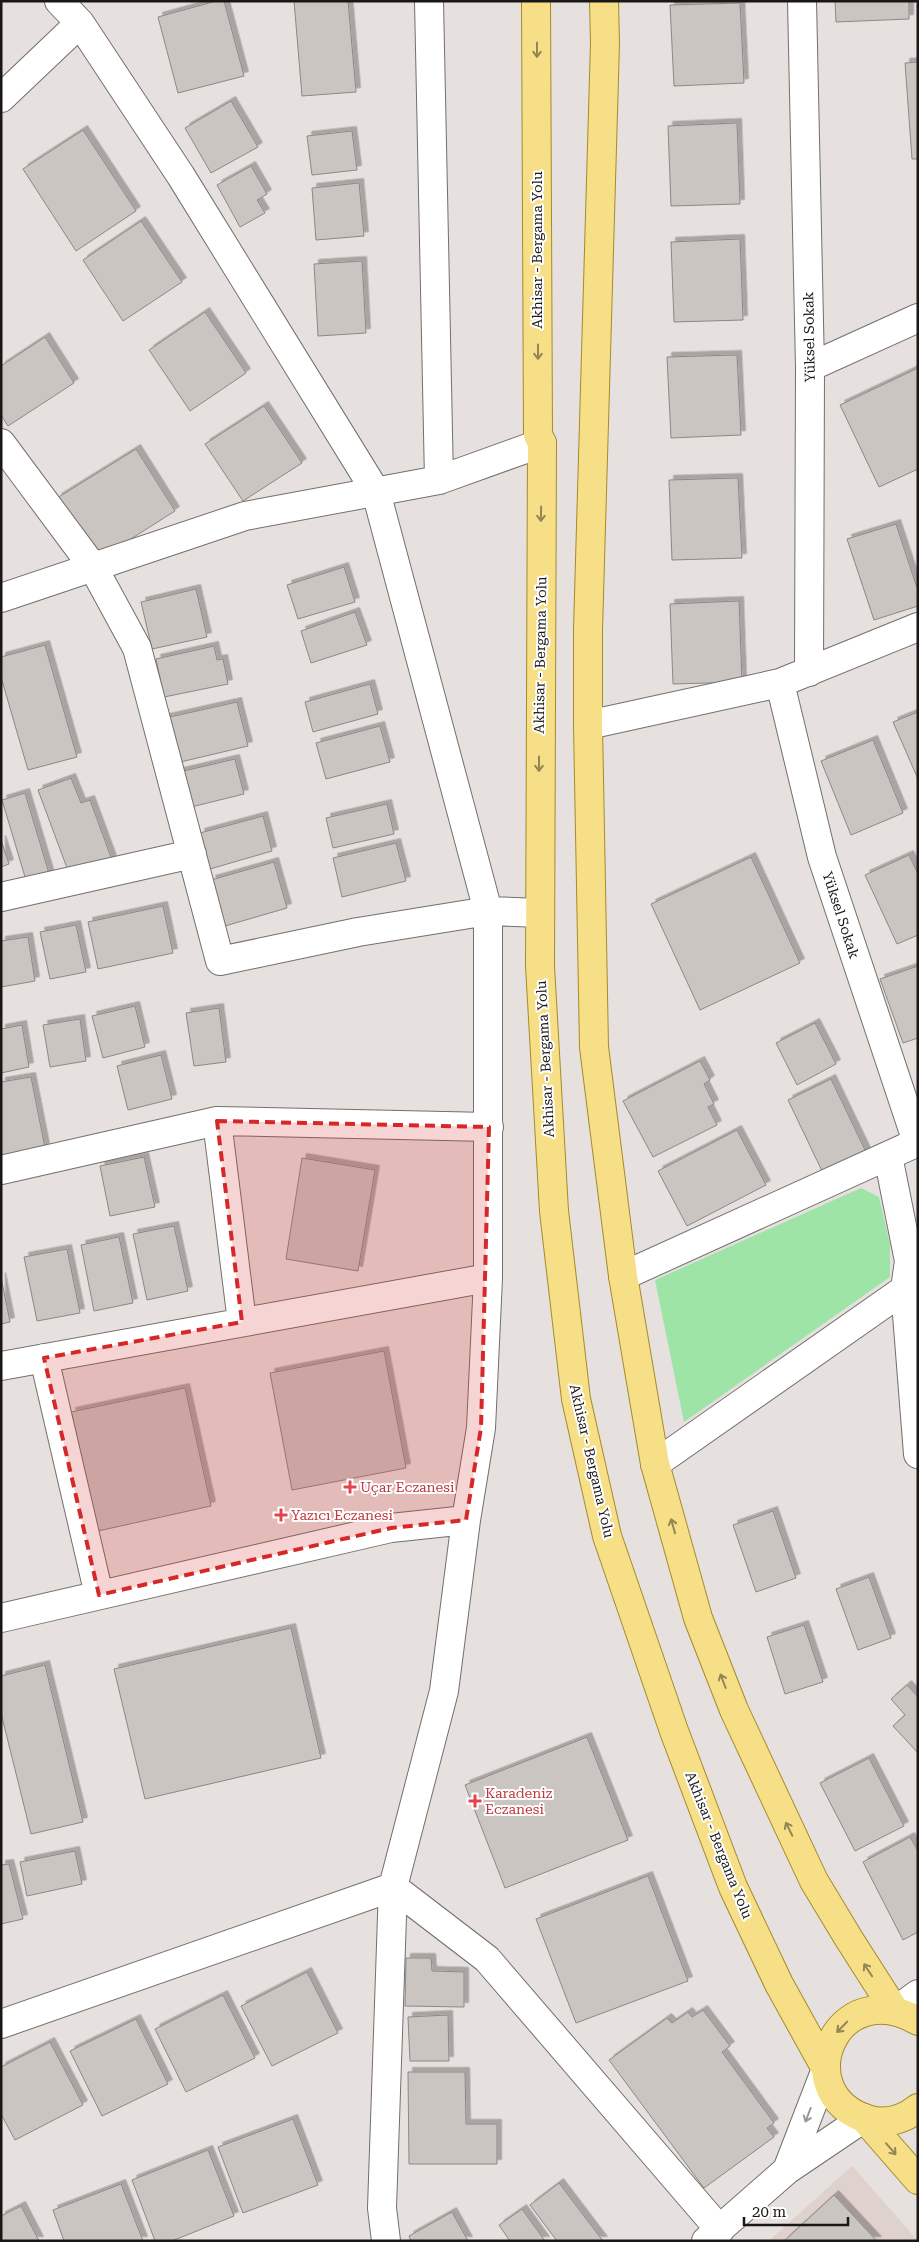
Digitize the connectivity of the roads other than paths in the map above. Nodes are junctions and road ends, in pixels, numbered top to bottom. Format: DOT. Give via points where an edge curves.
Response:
graph roads {
  1 [pos="59,1"];
  2 [pos="430,1"];
  3 [pos="536,1"];
  4 [pos="604,1"];
  5 [pos="802,1"];
  6 [pos="80,23"];
  7 [pos="1,98"];
  8 [pos="918,318"];
  9 [pos="810,367"];
  10 [pos="1,443"];
  11 [pos="542,443"];
  12 [pos="439,480"];
  13 [pos="376,492"];
  14 [pos="94,567"];
  15 [pos="1,598"];
  16 [pos="918,627"];
  17 [pos="809,672"];
  18 [pos="780,684"];
  19 [pos="588,724"];
  20 [pos="192,854"];
  21 [pos="1,897"];
  22 [pos="488,911"];
  23 [pos="540,912"];
  24 [pos="217,1121"];
  25 [pos="489,1127"];
  26 [pos="917,1142"];
  27 [pos="888,1156"];
  28 [pos="1,1170"];
  29 [pos="914,1258"];
  30 [pos="622,1276"];
  31 [pos="488,1278"];
  32 [pos="905,1289"];
  33 [pos="242,1322"];
  34 [pos="44,1358"];
  35 [pos="1,1366"];
  36 [pos="918,1454"];
  37 [pos="655,1464"];
  38 [pos="466,1520"];
  39 [pos="99,1595"];
  40 [pos="1,1618"];
  41 [pos="393,1887"];
  42 [pos="918,1994"];
  43 [pos="906,2016"];
  44 [pos="1,2024"];
  45 [pos="826,2069"];
  46 [pos="918,2108"];
  47 [pos="864,2118"];
  48 [pos="787,2170"];
  49 [pos="918,2180"];
  50 [pos="713,2235"];
  51 [pos="386,2241"];
  1 -- 6 [label="street"];
  2 -- 12 [label="street"];
  3 -- 11 [label="main road, Akhisar - Bergama Yolu, one-way" via="538,435"];
  4 -- 19 [label="main road"];
  5 -- 9 [label="street, Yüksel Sokak"];
  6 -- 7 [label="street"];
  6 -- 13 [label="street" via="181,176"];
  8 -- 9 [label="street"];
  9 -- 17 [label="street, Yüksel Sokak"];
  10 -- 14 [label="street"];
  11 -- 12 [label="street"];
  11 -- 23 [label="main road, Akhisar - Bergama Yolu, one-way"];
  12 -- 13 [label="street"];
  13 -- 14 [label="street" via="245,516"];
  13 -- 22 [label="street"];
  14 -- 15 [label="street"];
  14 -- 20 [label="street" via="137,648"];
  16 -- 17 [label="street"];
  17 -- 18 [label="street"];
  18 -- 19 [label="street"];
  18 -- 26 [label="street, Yüksel Sokak" via="822,857"];
  19 -- 30 [label="main road" via="594,1047"];
  20 -- 21 [label="street"];
  20 -- 22 [label="street" via="220,961 358,932"];
  22 -- 23 [label="street"];
  22 -- 25 [label="street"];
  23 -- 45 [label="main road, Akhisar - Bergama Yolu" via="540,966 554,1211 576,1399 607,1536 674,1731 733,1887 779,1984"];
  24 -- 25 [label="street"];
  24 -- 28 [label="street"];
  24 -- 33 [label="street"];
  25 -- 31 [label="street"];
  26 -- 27 [label="street"];
  27 -- 29 [label="street"];
  27 -- 30 [label="street"];
  29 -- 32 [label="street"];
  30 -- 37 [label="main road"];
  31 -- 33 [label="street"];
  31 -- 38 [label="street" via="481,1428"];
  32 -- 36 [label="street"];
  32 -- 37 [label="street"];
  33 -- 34 [label="street"];
  34 -- 35 [label="street"];
  34 -- 39 [label="street"];
  43 -- 37 [label="main road, one-way" via="849,1939 814,1881 734,1710 698,1618"];
  38 -- 39 [label="street" via="392,1528"];
  38 -- 41 [label="street" via="444,1690"];
  39 -- 40 [label="street"];
  41 -- 44 [label="street"];
  41 -- 50 [label="street" via="487,1959"];
  41 -- 51 [label="street" via="382,2208"];
  42 -- 43 [label="street"];
  43 -- 45 [label="main road, Akhisar - Bergama Yolu, one-way" via="884,2009 866,2011 848,2020 835,2034 827,2050"];
  45 -- 47 [label="main road, Akhisar - Bergama Yolu" via="830,2088 841,2104"];
  45 -- 48 [label="street, one-way"];
  46 -- 47 [label="main road, Akhisar - Bergama Yolu" via="892,2121"];
  47 -- 48 [label="street"];
  47 -- 49 [label="main road, Akhisar - Bergama Yolu, one-way"];
  48 -- 50 [label="street"];
}
